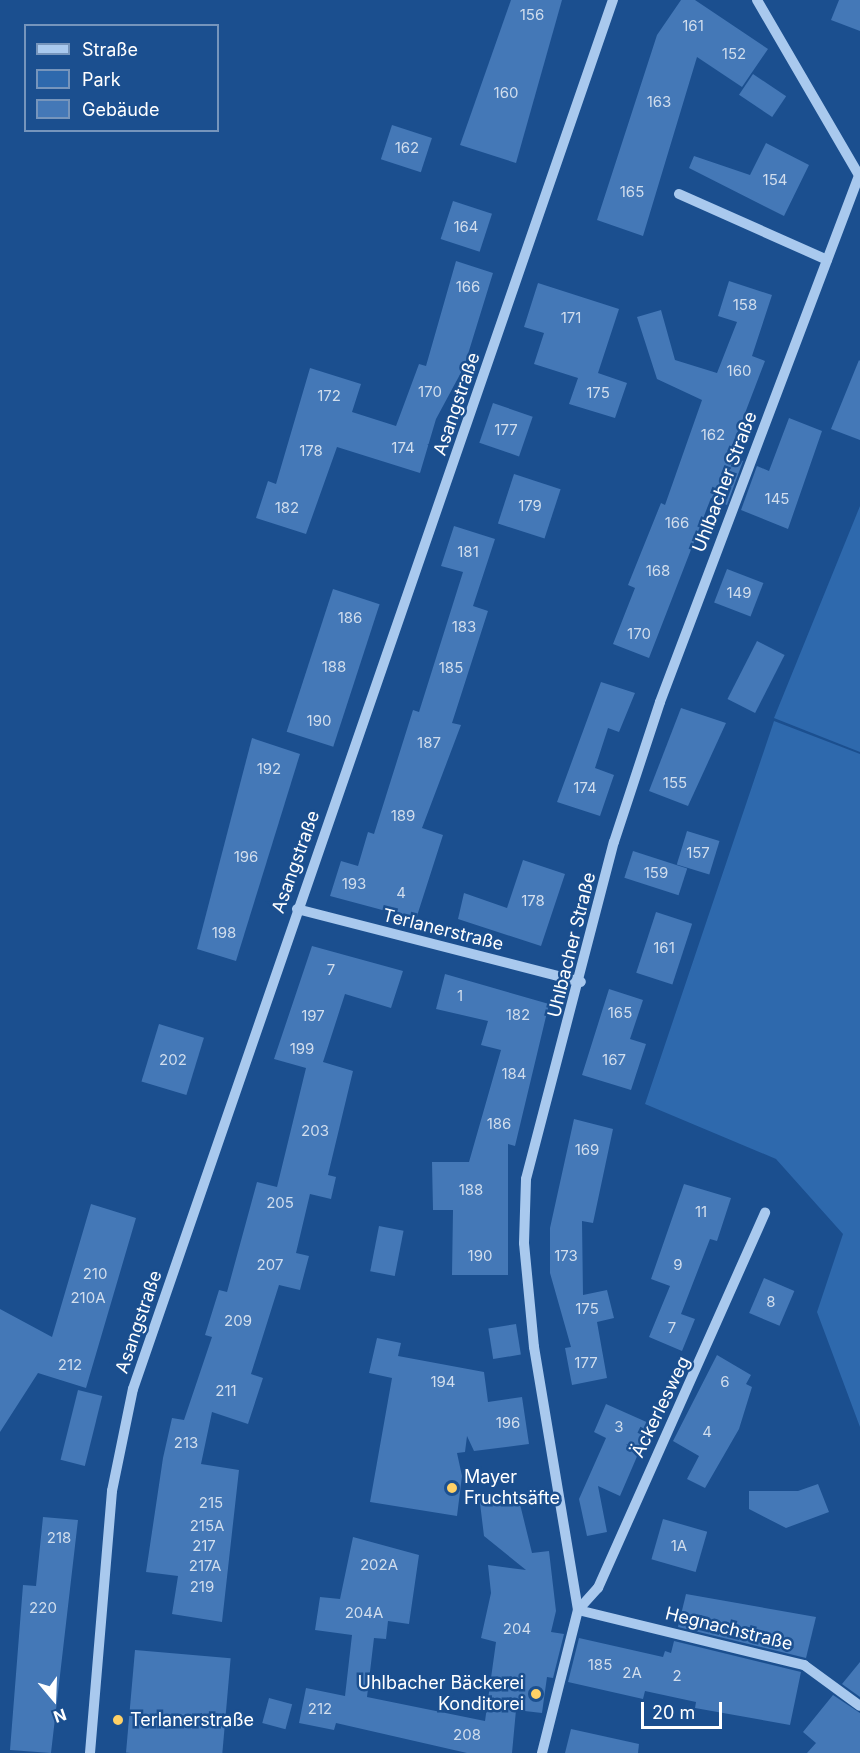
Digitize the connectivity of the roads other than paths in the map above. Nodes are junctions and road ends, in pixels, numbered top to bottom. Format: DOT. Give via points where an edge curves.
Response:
graph roads {
  1 [pos="613,0"];
  2 [pos="757,0"];
  3 [pos="860,174"];
  4 [pos="679,194"];
  5 [pos="827,260"];
  6 [pos="297,909"];
  7 [pos="581,982"];
  8 [pos="765,1213"];
  9 [pos="578,1610"];
  10 [pos="860,1706"];
  11 [pos="90,1753"];
  12 [pos="542,1753"];
  1 -- 6 [label="street, Asangstraße"];
  2 -- 3 [label="street, Uhlbacher Straße"];
  3 -- 5 [label="street, Uhlbacher Straße"];
  4 -- 5 [label="street"];
  5 -- 7 [label="street, Uhlbacher Straße" via="660,702 614,842"];
  6 -- 7 [label="street, Terlanerstraße"];
  6 -- 11 [label="street, Asangstraße" via="133,1389 112,1491"];
  7 -- 9 [label="street, Uhlbacher Straße" via="526,1179 524,1243 534,1347"];
  8 -- 9 [label="street, Äckerlesweg" via="598,1588"];
  9 -- 10 [label="street, Hegnachstraße" via="804,1665"];
  9 -- 12 [label="street, Uhlbacher Straße"];
}
